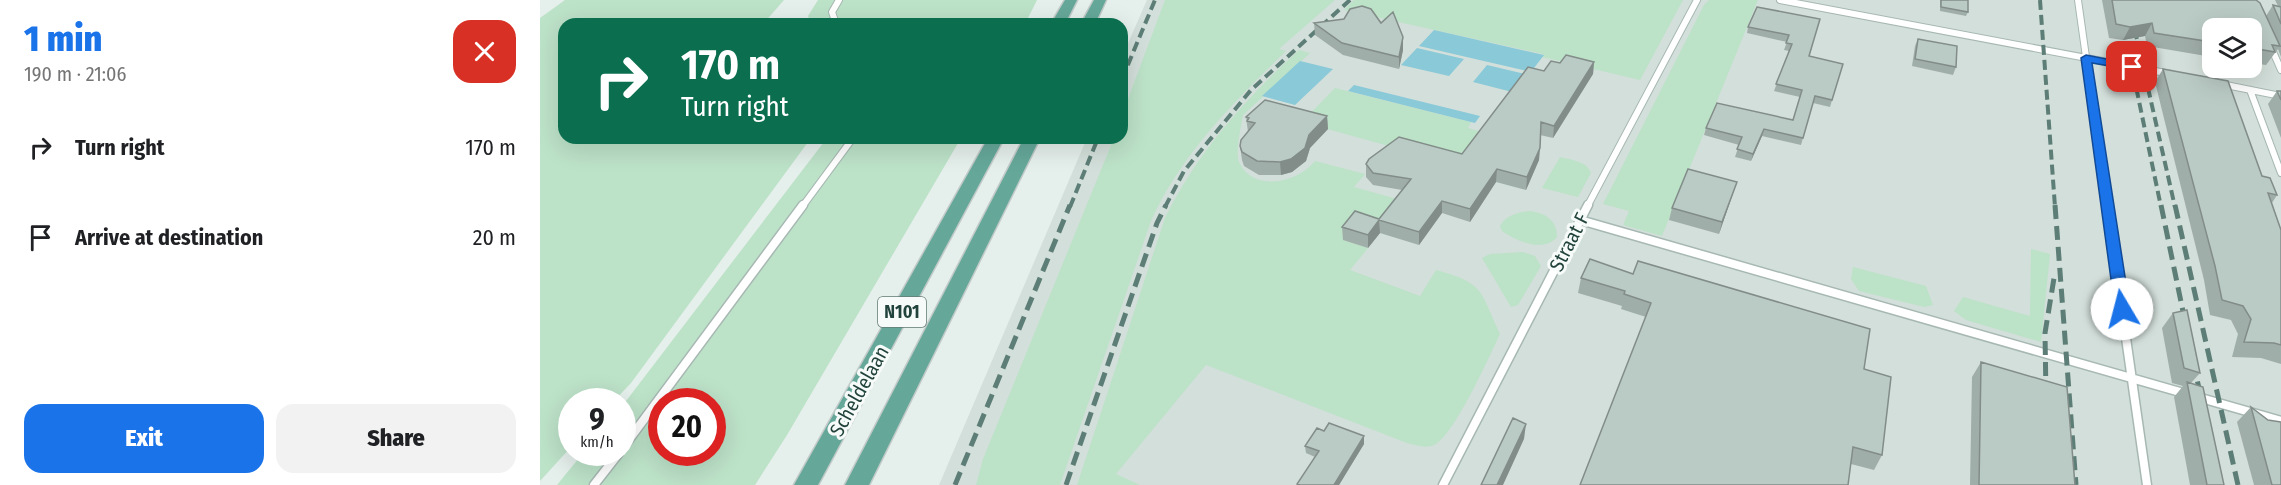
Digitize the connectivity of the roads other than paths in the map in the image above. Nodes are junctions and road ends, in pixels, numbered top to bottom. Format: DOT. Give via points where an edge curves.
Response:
graph roads {
  1 [pos="838,0"];
  2 [pos="1071,0"];
  3 [pos="1100,0"];
  4 [pos="1698,0"];
  5 [pos="1780,0"];
  6 [pos="2078,0"];
  7 [pos="834,18"];
  8 [pos="1061,18"];
  9 [pos="1091,18"];
  10 [pos="2268,40"];
  11 [pos="2086,58"];
  12 [pos="2281,70"];
  13 [pos="2175,75"];
  14 [pos="2218,84"];
  15 [pos="2250,90"];
  16 [pos="2281,96"];
  17 [pos="849,144"];
  18 [pos="993,144"];
  19 [pos="1029,144"];
  20 [pos="2281,173"];
  21 [pos="1580,220"];
  22 [pos="2132,378"];
  23 [pos="2281,421"];
  24 [pos="636,430"];
  25 [pos="609,466"];
  26 [pos="594,485"];
  27 [pos="806,485"];
  28 [pos="857,485"];
  29 [pos="1443,485"];
  30 [pos="2147,485"];
  1 -- 7 [label="lane" via="832,12"];
  2 -- 8 [label="main road"];
  3 -- 9 [label="main road"];
  4 -- 21 [label="lane, Straat F"];
  5 -- 11 [label="lane"];
  6 -- 11 [label="lane"];
  10 -- 12 [label="lane"];
  11 -- 13 [label="lane"];
  11 -- 22 [label="lane"];
  14 -- 15 [label="lane"];
  15 -- 16 [label="lane"];
  15 -- 20 [label="lane"];
  17 -- 24 [label="lane"];
  18 -- 27 [label="main road, Scheldelaan / N101"];
  19 -- 28 [label="main road, Scheldelaan / N101"];
  21 -- 22 [label="lane"];
  21 -- 29 [label="lane, Straat F"];
  22 -- 23 [label="lane"];
  22 -- 30 [label="lane"];
  25 -- 26 [label="lane"];
}
